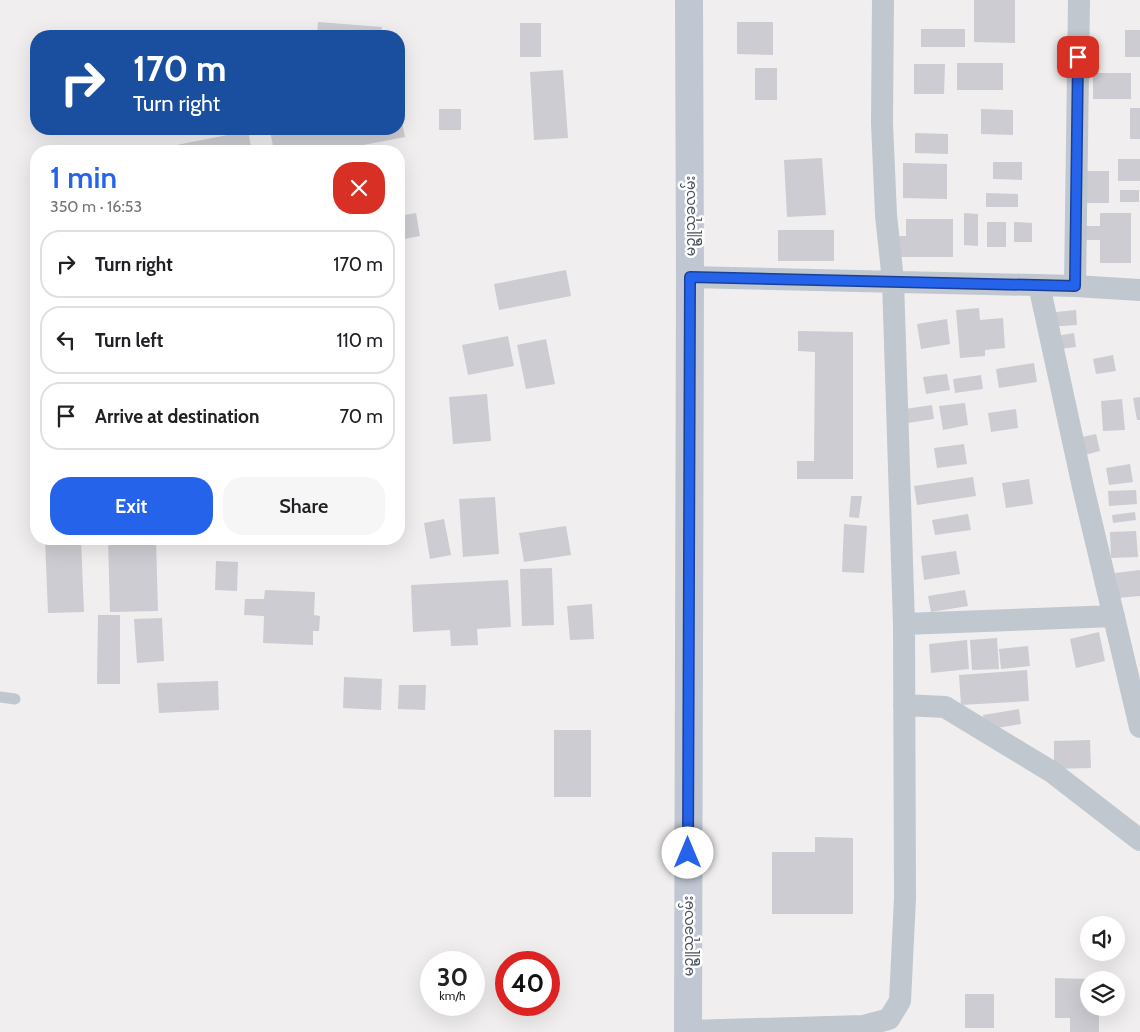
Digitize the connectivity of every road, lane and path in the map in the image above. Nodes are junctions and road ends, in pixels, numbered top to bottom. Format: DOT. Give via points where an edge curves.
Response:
graph roads {
  1 [pos="689,0"];
  2 [pos="883,0"];
  3 [pos="1079,0"];
  4 [pos="690,277"];
  5 [pos="893,281"];
  6 [pos="1039,285"];
  7 [pos="1075,286"];
  8 [pos="1140,290"];
  9 [pos="1114,616"];
  10 [pos="904,624"];
  11 [pos="0,697"];
  12 [pos="15,699"];
  13 [pos="904,705"];
  14 [pos="1140,727"];
  15 [pos="1140,840"];
  16 [pos="688,1032"];
  1 -- 4 [label="street, မဥ္ဇူသုခလမ်း"];
  2 -- 5 [label="street" via="882,123"];
  3 -- 7 [label="street"];
  4 -- 5 [label="street"];
  4 -- 16 [label="street, မဥ္ဇူသုခလမ်း"];
  5 -- 6 [label="street"];
  5 -- 10 [label="street"];
  6 -- 7 [label="street"];
  6 -- 9 [label="street"];
  7 -- 8 [label="street"];
  9 -- 10 [label="street"];
  9 -- 14 [label="street"];
  10 -- 13 [label="street"];
  11 -- 12 [label="lane"];
  13 -- 15 [label="street" via="945,707 1052,772"];
  13 -- 16 [label="street" via="905,898 900,1001 889,1019 863,1026"];
}
